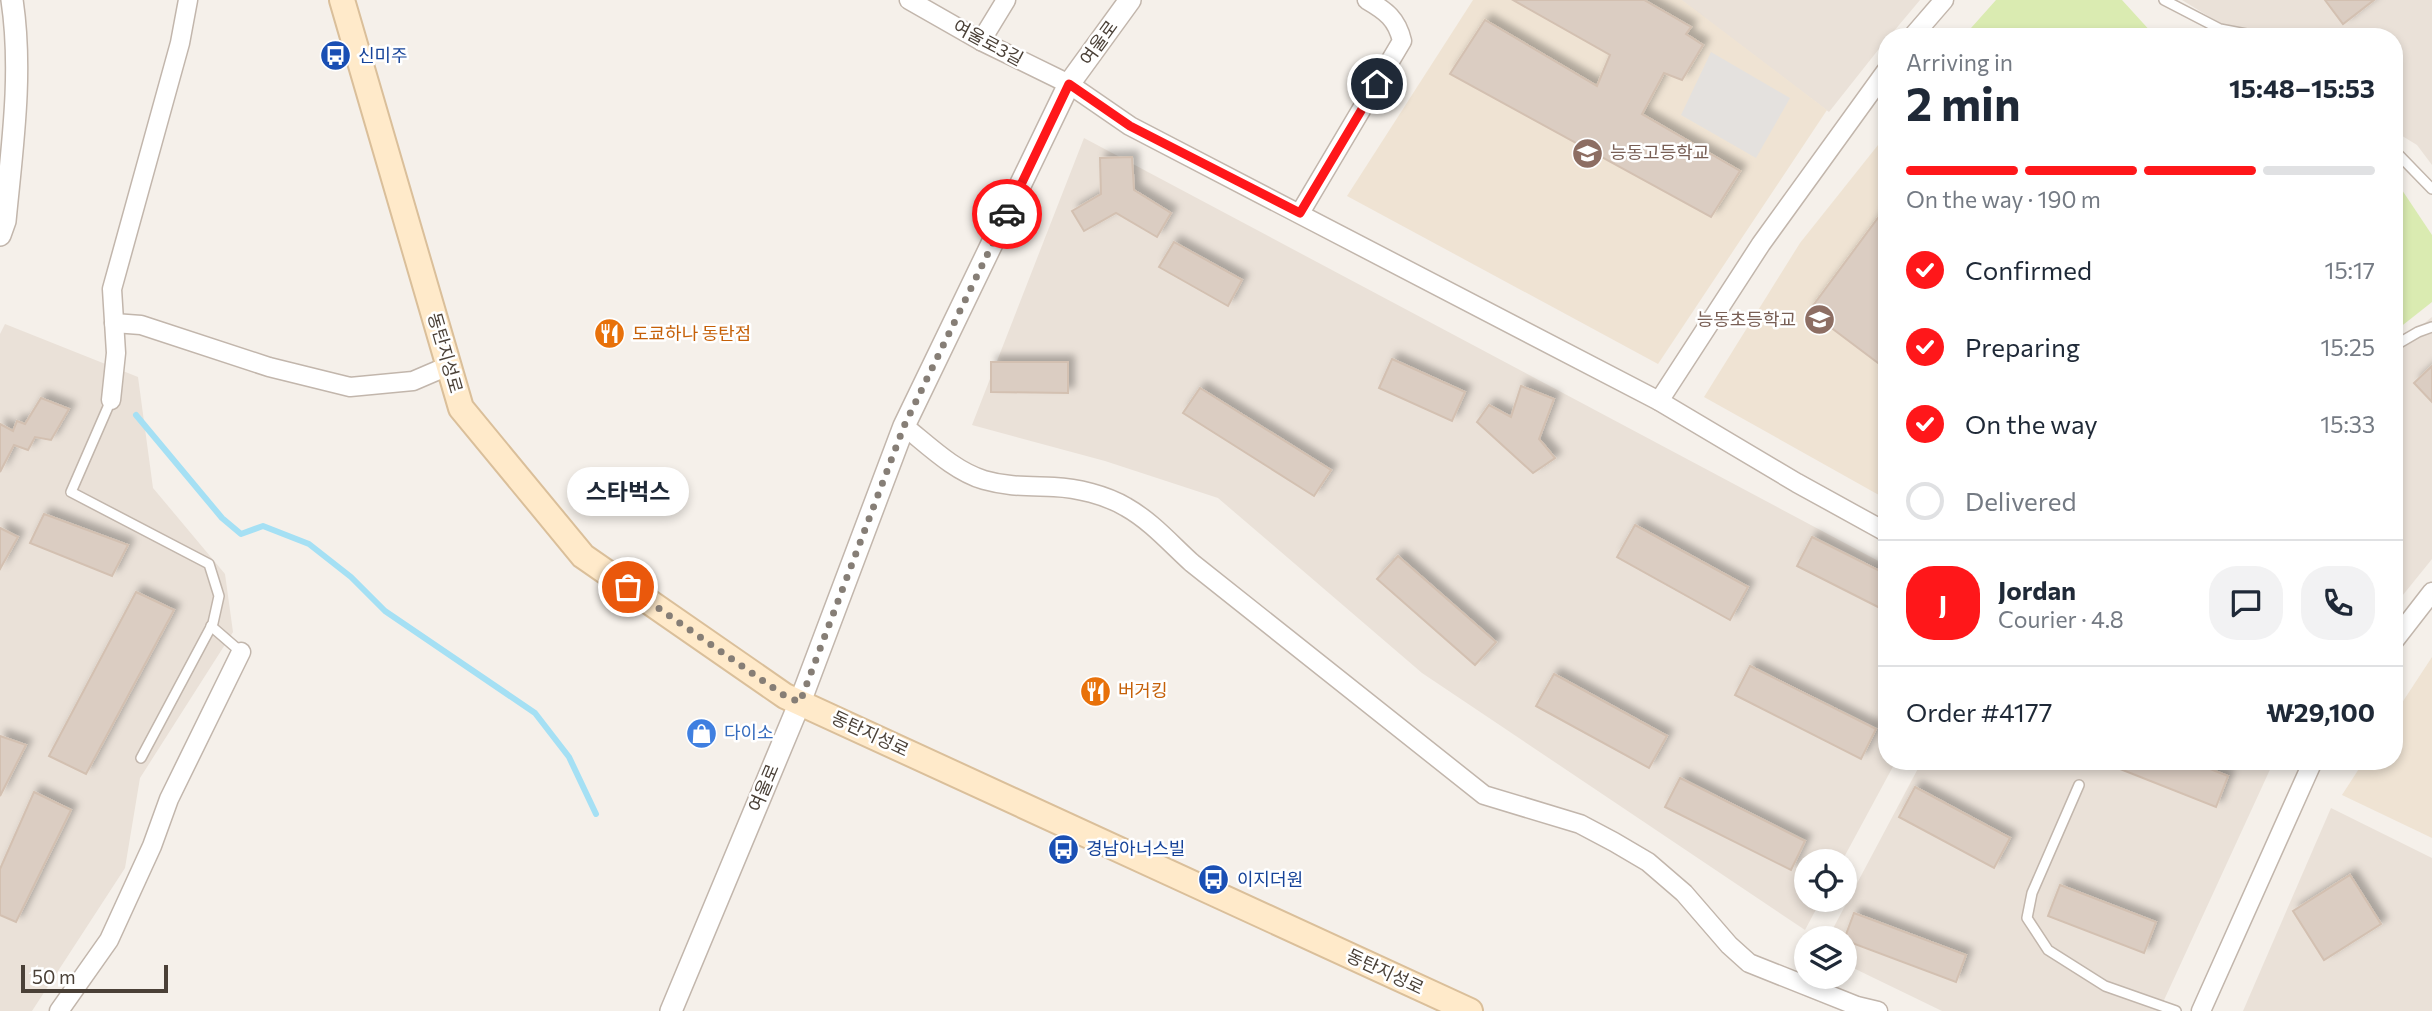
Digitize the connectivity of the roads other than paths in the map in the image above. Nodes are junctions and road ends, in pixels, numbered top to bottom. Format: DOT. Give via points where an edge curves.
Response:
graph roads {
  1 [pos="12,0"];
  2 [pos="188,0"];
  3 [pos="342,0"];
  4 [pos="909,0"];
  5 [pos="1006,0"];
  6 [pos="1130,0"];
  7 [pos="1367,0"];
  8 [pos="1944,0"];
  9 [pos="2164,0"];
  10 [pos="1920,28"];
  11 [pos="2218,28"];
  12 [pos="981,41"];
  13 [pos="1878,82"];
  14 [pos="1069,84"];
  15 [pos="2403,159"];
  16 [pos="2432,188"];
  17 [pos="1300,213"];
  18 [pos="0,235"];
  19 [pos="114,323"];
  20 [pos="2432,327"];
  21 [pos="2403,341"];
  22 [pos="448,366"];
  23 [pos="111,400"];
  24 [pos="1659,401"];
  25 [pos="904,426"];
  26 [pos="1878,528"];
  27 [pos="2432,592"];
  28 [pos="211,626"];
  29 [pos="2403,629"];
  30 [pos="241,652"];
  31 [pos="800,702"];
  32 [pos="141,758"];
  33 [pos="2307,770"];
  34 [pos="2079,785"];
  35 [pos="59,1011"];
  36 [pos="671,1011"];
  37 [pos="1470,1011"];
  38 [pos="1878,1011"];
  39 [pos="2176,1011"];
  40 [pos="2201,1011"];
  1 -- 18 [label="street" via="17,100"];
  2 -- 19 [label="street" via="112,289"];
  3 -- 22 [label="main road, 동탄지성로"];
  4 -- 12 [label="street, 여울로3길"];
  5 -- 12 [label="street"];
  6 -- 14 [label="street, 여울로"];
  7 -- 17 [label="street" via="1390,14 1402,41"];
  8 -- 10 [label="street"];
  9 -- 11 [label="lane"];
  12 -- 14 [label="street, 여울로3길"];
  13 -- 24 [label="street" via="1761,244"];
  14 -- 17 [label="street, 여울로3길" via="1130,126"];
  14 -- 25 [label="street, 여울로"];
  15 -- 16 [label="lane"];
  17 -- 24 [label="street, 여울로3길"];
  19 -- 22 [label="street" via="141,325 269,367 350,387 413,381"];
  19 -- 23 [label="street"];
  20 -- 21 [label="lane"];
  22 -- 31 [label="main road, 동탄지성로" via="461,408 583,556"];
  23 -- 28 [label="lane" via="71,492 209,564 219,596"];
  24 -- 26 [label="street, 여울로3길"];
  25 -- 31 [label="street, 여울로"];
  25 -- 38 [label="street" via="944,459 982,480 1018,488 1088,492 1125,506 1484,795 1580,824 1615,842 1648,862 1684,893 1749,963"];
  27 -- 29 [label="street"];
  28 -- 30 [label="lane"];
  28 -- 32 [label="lane"];
  30 -- 35 [label="street" via="169,799 109,940"];
  31 -- 36 [label="street, 여울로"];
  31 -- 37 [label="main road, 동탄지성로"];
  33 -- 40 [label="street"];
  34 -- 39 [label="lane" via="2032,892 2027,918 2048,950 2105,986"];
}
